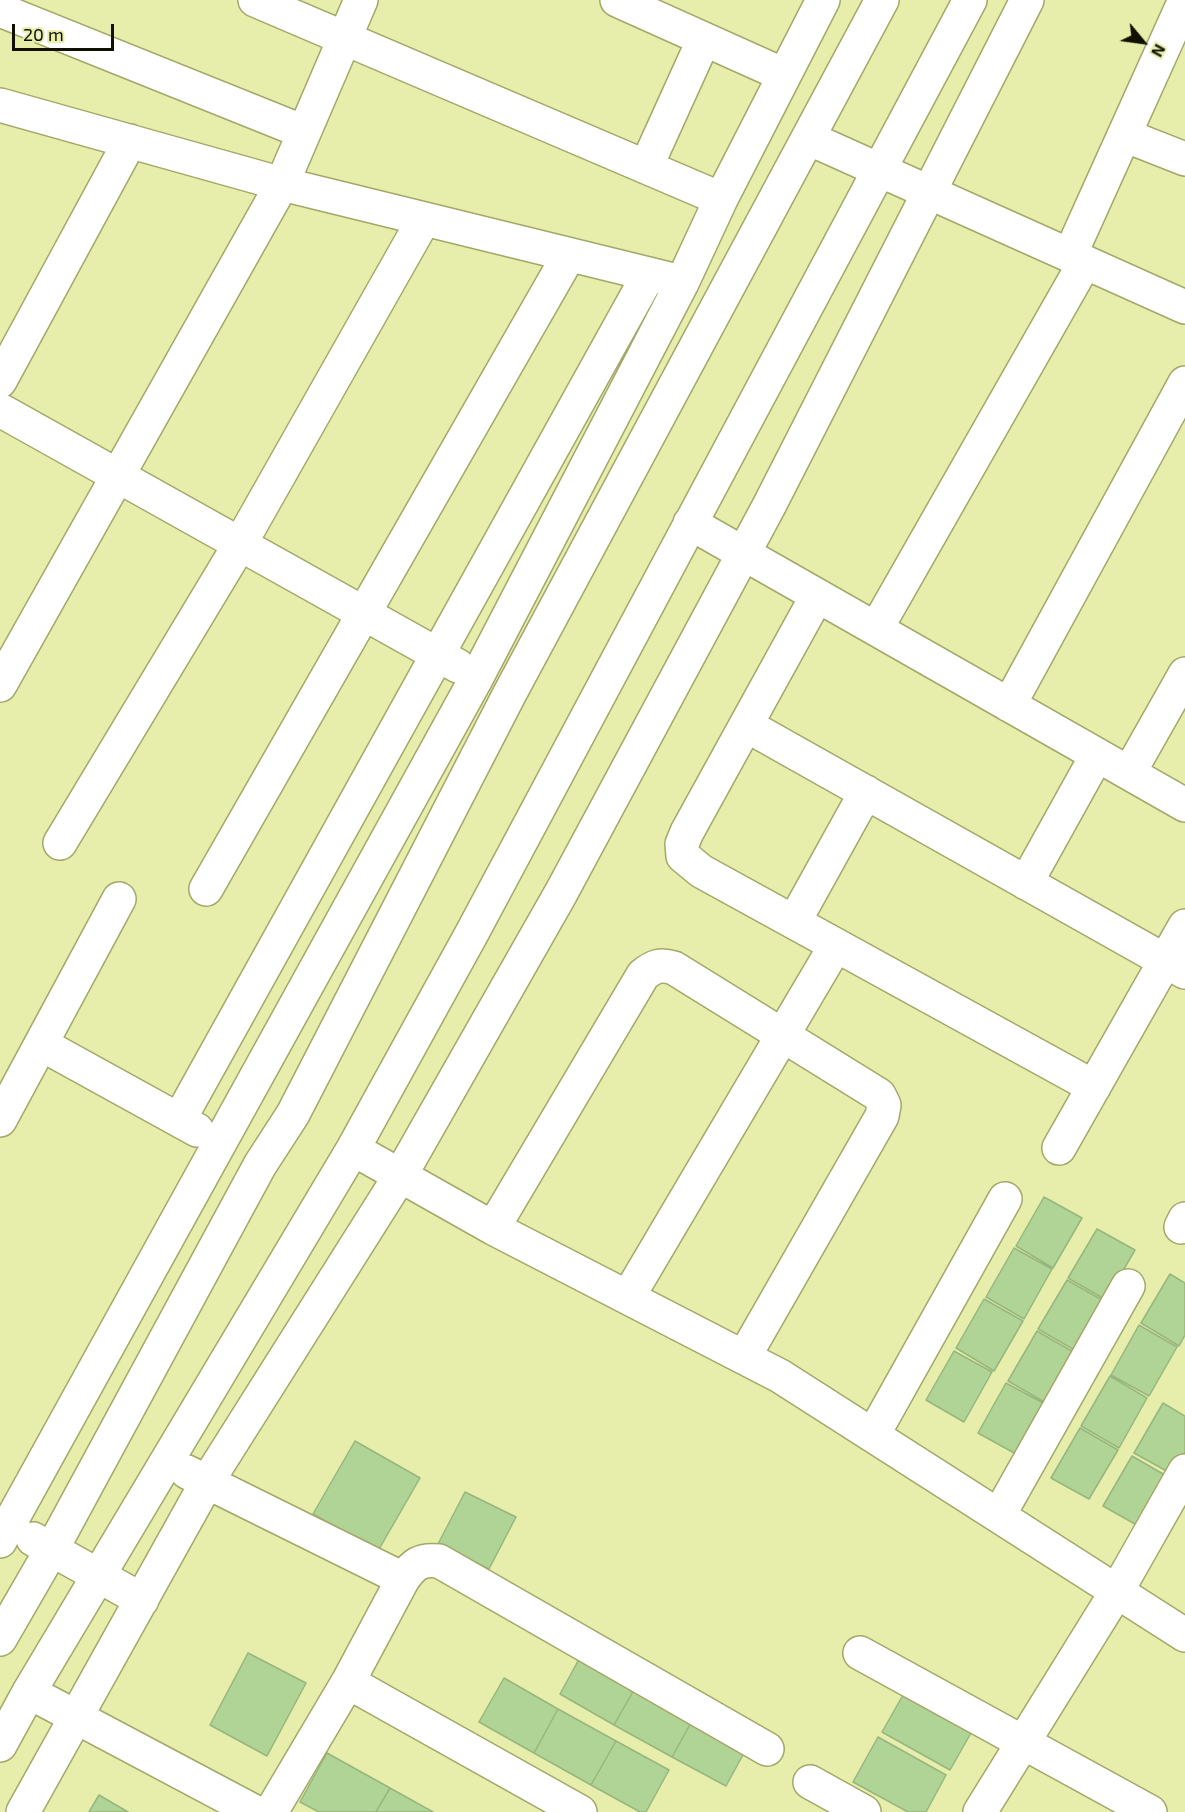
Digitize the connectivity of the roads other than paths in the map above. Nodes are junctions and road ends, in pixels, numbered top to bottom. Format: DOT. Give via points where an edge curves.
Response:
graph roads {
  1 [pos="255,0"];
  2 [pos="361,0"];
  3 [pos="617,0"];
  4 [pos="823,0"];
  5 [pos="882,0"];
  6 [pos="1027,0"];
  7 [pos="1185,0"];
  8 [pos="962,2"];
  9 [pos="0,10"];
  10 [pos="345,38"];
  11 [pos="704,39"];
  12 [pos="784,75"];
  13 [pos="1,107"];
  14 [pos="304,132"];
  15 [pos="1124,135"];
  16 [pos="808,138"];
  17 [pos="130,141"];
  18 [pos="1185,159"];
  19 [pos="646,167"];
  20 [pos="879,169"];
  21 [pos="282,184"];
  22 [pos="929,192"];
  23 [pos="721,199"];
  24 [pos="424,219"];
  25 [pos="569,255"];
  26 [pos="1078,259"];
  27 [pos="649,274"];
  28 [pos="682,283"];
  29 [pos="725,293"];
  30 [pos="1185,307"];
  31 [pos="0,381"];
  32 [pos="1185,383"];
  33 [pos="0,410"];
  34 [pos="118,477"];
  35 [pos="690,523"];
  36 [pos="240,544"];
  37 [pos="743,554"];
  38 [pos="817,596"];
  39 [pos="364,614"];
  40 [pos="876,629"];
  41 [pos="439,655"];
  42 [pos="1185,674"];
  43 [pos="477,677"];
  44 [pos="0,685"];
  45 [pos="509,695"];
  46 [pos="1009,705"];
  47 [pos="746,725"];
  48 [pos="1097,755"];
  49 [pos="1129,773"];
  50 [pos="866,792"];
  51 [pos="1185,805"];
  52 [pos="60,843"];
  53 [pos="1026,883"];
  54 [pos="206,889"];
  55 [pos="119,899"];
  56 [pos="794,922"];
  57 [pos="1185,926"];
  58 [pos="836,945"];
  59 [pos="1175,967"];
  60 [pos="784,1034"];
  61 [pos="41,1044"];
  62 [pos="1094,1087"];
  63 [pos="0,1120"];
  64 [pos="179,1120"];
  65 [pos="221,1142"];
  66 [pos="353,1149"];
  67 [pos="1059,1149"];
  68 [pos="260,1165"];
  69 [pos="400,1176"];
  70 [pos="1005,1199"];
  71 [pos="493,1228"];
  72 [pos="1128,1286"];
  73 [pos="628,1297"];
  74 [pos="744,1357"];
  75 [pos="873,1435"];
  76 [pos="168,1462"];
  77 [pos="1185,1471"];
  78 [pos="207,1482"];
  79 [pos="999,1515"];
  80 [pos="3,1528"];
  81 [pos="52,1549"];
  82 [pos="99,1576"];
  83 [pos="403,1579"];
  84 [pos="1116,1591"];
  85 [pos="142,1600"];
  86 [pos="1185,1635"];
  87 [pos="0,1639"];
  88 [pos="860,1653"];
  89 [pos="348,1682"];
  90 [pos="29,1692"];
  91 [pos="76,1717"];
  92 [pos="1023,1742"];
  93 [pos="0,1745"];
  94 [pos="767,1749"];
  95 [pos="810,1782"];
  96 [pos="273,1810"];
  97 [pos="23,1812"];
  98 [pos="580,1812"];
  99 [pos="864,1812"];
  100 [pos="980,1812"];
  101 [pos="1150,1812"];
  1 -- 10 [label="street"];
  2 -- 10 [label="street"];
  3 -- 11 [label="street"];
  4 -- 12 [label="street"];
  5 -- 16 [label="street"];
  6 -- 22 [label="street"];
  7 -- 15 [label="street"];
  8 -- 20 [label="street"];
  9 -- 14 [label="street"];
  10 -- 14 [label="street"];
  10 -- 19 [label="street"];
  11 -- 12 [label="street"];
  11 -- 19 [label="street"];
  12 -- 23 [label="street"];
  13 -- 17 [label="street"];
  14 -- 21 [label="street"];
  15 -- 18 [label="street"];
  15 -- 26 [label="street"];
  16 -- 20 [label="street"];
  16 -- 29 [label="street"];
  17 -- 21 [label="street"];
  17 -- 31 [label="street"];
  19 -- 23 [label="street"];
  20 -- 22 [label="street"];
  20 -- 35 [label="street"];
  21 -- 24 [label="street"];
  21 -- 34 [label="street"];
  22 -- 26 [label="street"];
  22 -- 37 [label="street"];
  23 -- 28 [label="street"];
  24 -- 25 [label="street"];
  24 -- 36 [label="street"];
  25 -- 27 [label="street"];
  25 -- 39 [label="street"];
  26 -- 30 [label="street"];
  26 -- 40 [label="street"];
  27 -- 28 [label="street"];
  27 -- 41 [label="street"];
  28 -- 29 [label="street"];
  28 -- 43 [label="street"];
  29 -- 45 [label="street"];
  32 -- 46 [label="street"];
  33 -- 34 [label="street"];
  34 -- 36 [label="street"];
  34 -- 44 [label="street"];
  35 -- 37 [label="street"];
  35 -- 66 [label="street"];
  36 -- 39 [label="street"];
  36 -- 52 [label="street"];
  37 -- 38 [label="street"];
  37 -- 69 [label="street" via="561,893"];
  38 -- 40 [label="street"];
  38 -- 47 [label="street"];
  39 -- 41 [label="street"];
  39 -- 54 [label="street"];
  40 -- 46 [label="street"];
  41 -- 43 [label="street"];
  41 -- 64 [label="street"];
  42 -- 49 [label="street"];
  43 -- 45 [label="street"];
  43 -- 65 [label="street"];
  45 -- 68 [label="street" via="293,1114"];
  46 -- 48 [label="street"];
  47 -- 50 [label="street"];
  47 -- 56 [label="street" via="687,832 683,856 701,871"];
  48 -- 49 [label="street"];
  48 -- 53 [label="street"];
  49 -- 51 [label="street"];
  50 -- 53 [label="street"];
  50 -- 56 [label="street"];
  53 -- 59 [label="street"];
  55 -- 61 [label="street"];
  56 -- 58 [label="street"];
  57 -- 59 [label="street"];
  58 -- 60 [label="street"];
  58 -- 62 [label="street"];
  59 -- 62 [label="street"];
  60 -- 71 [label="street" via="674,968 652,967 643,975"];
  60 -- 73 [label="street"];
  60 -- 74 [label="street" via="879,1095 884,1106 882,1116"];
  61 -- 63 [label="street"];
  61 -- 64 [label="street"];
  62 -- 67 [label="street"];
  64 -- 65 [label="street"];
  65 -- 68 [label="street"];
  65 -- 80 [label="street"];
  66 -- 69 [label="street"];
  66 -- 76 [label="street"];
  68 -- 81 [label="street"];
  69 -- 71 [label="street"];
  69 -- 78 [label="street"];
  70 -- 75 [label="street"];
  71 -- 73 [label="street"];
  72 -- 79 [label="street"];
  73 -- 74 [label="street"];
  74 -- 75 [label="street"];
  75 -- 79 [label="street"];
  76 -- 78 [label="street"];
  76 -- 82 [label="street"];
  77 -- 84 [label="street"];
  78 -- 83 [label="street"];
  78 -- 85 [label="street"];
  79 -- 84 [label="street"];
  80 -- 81 [label="street"];
  81 -- 82 [label="street"];
  81 -- 87 [label="street"];
  82 -- 85 [label="street"];
  82 -- 90 [label="street"];
  83 -- 89 [label="street"];
  83 -- 94 [label="street" via="413,1565 425,1559 439,1561"];
  84 -- 86 [label="street"];
  84 -- 92 [label="street"];
  85 -- 91 [label="street"];
  88 -- 92 [label="street"];
  89 -- 96 [label="street"];
  89 -- 98 [label="street"];
  90 -- 91 [label="street"];
  90 -- 93 [label="street"];
  91 -- 96 [label="street"];
  91 -- 97 [label="street"];
  92 -- 100 [label="street"];
  92 -- 101 [label="street"];
  95 -- 99 [label="street"];
}
